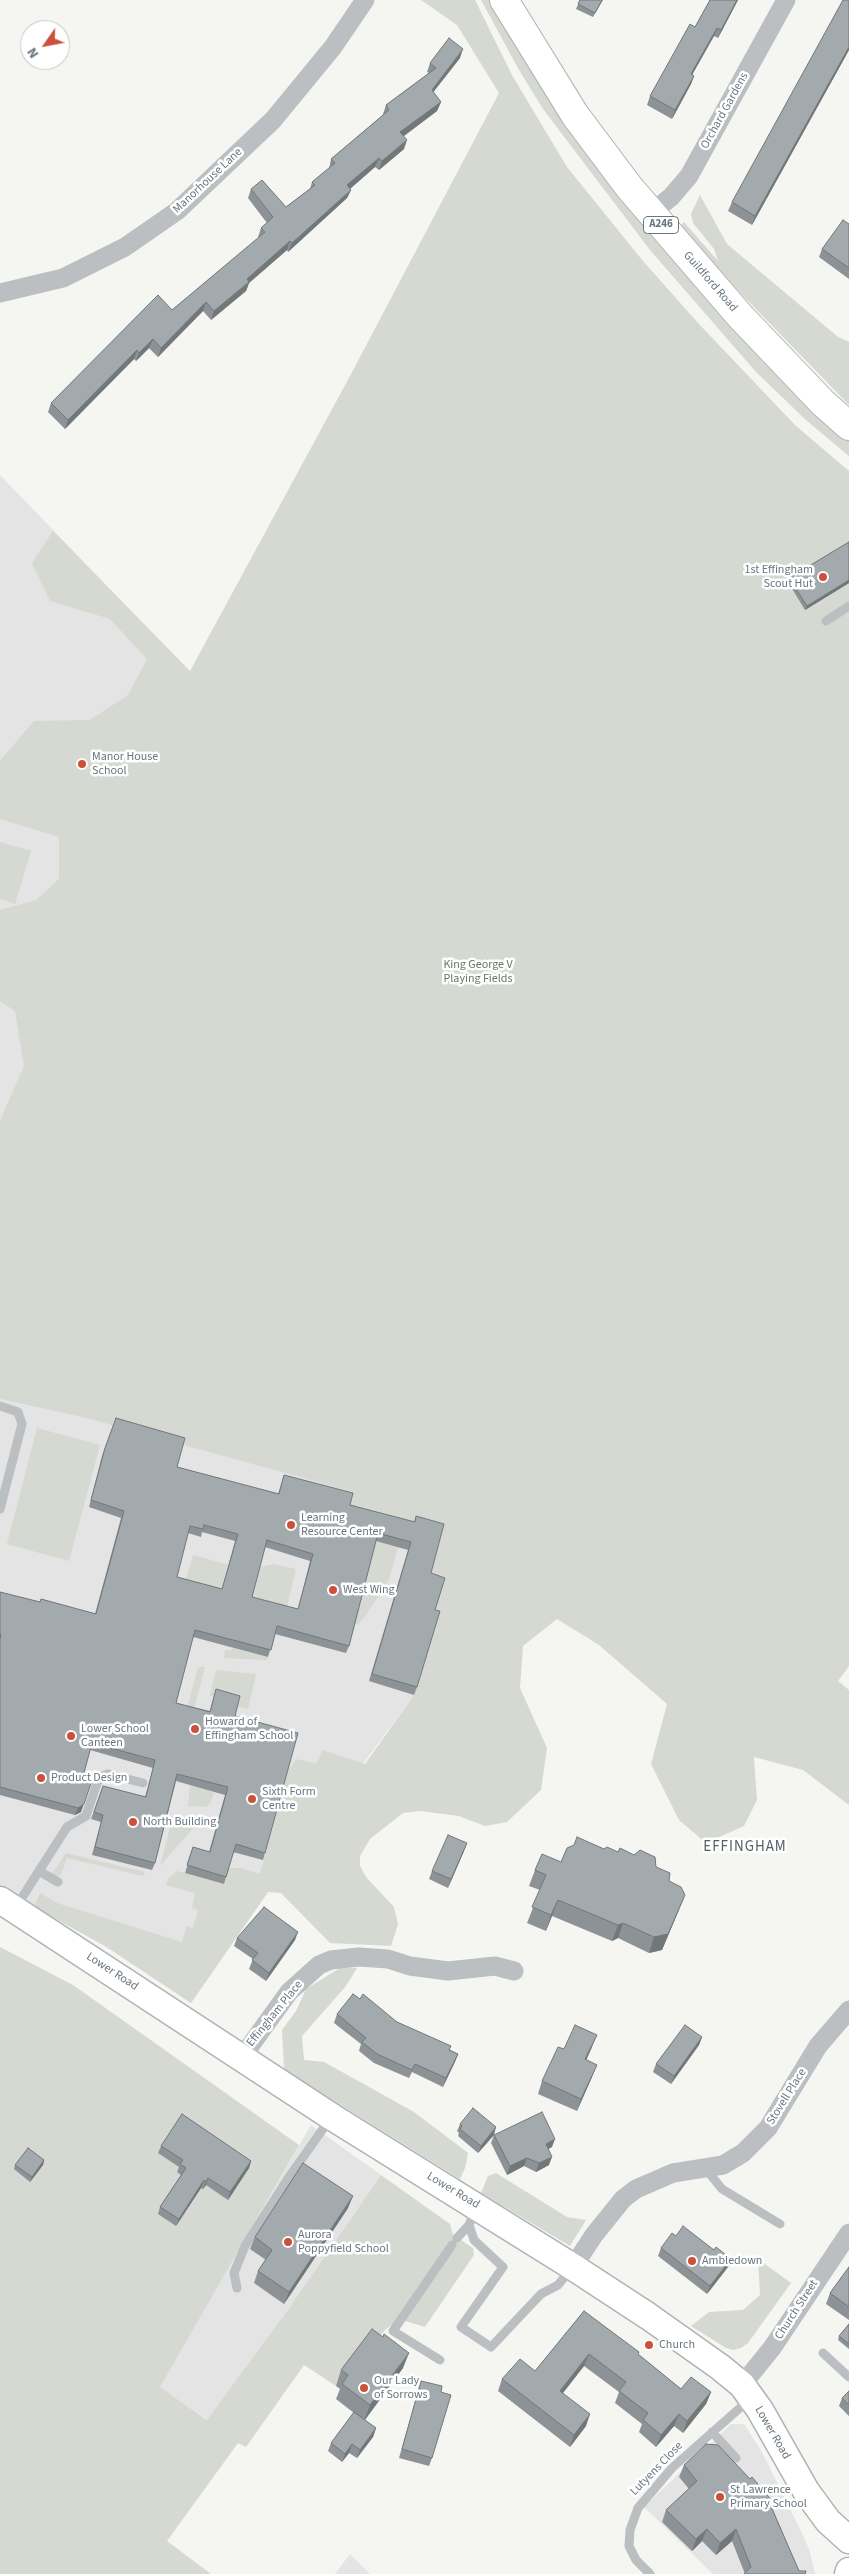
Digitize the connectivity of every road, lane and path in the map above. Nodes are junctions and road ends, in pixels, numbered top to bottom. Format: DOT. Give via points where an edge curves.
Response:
graph roads {
  1 [pos="366,0"];
  2 [pos="504,0"];
  3 [pos="786,0"];
  4 [pos="651,213"];
  5 [pos="0,293"];
  6 [pos="849,426"];
  7 [pos="849,606"];
  8 [pos="826,621"];
  9 [pos="0,1406"];
  10 [pos="0,1509"];
  11 [pos="143,1783"];
  12 [pos="39,1871"];
  13 [pos="58,1882"];
  14 [pos="7,1904"];
  15 [pos="514,1972"];
  16 [pos="849,2010"];
  17 [pos="242,2057"];
  18 [pos="332,2117"];
  19 [pos="705,2168"];
  20 [pos="473,2215"];
  21 [pos="780,2224"];
  22 [pos="849,2232"];
  23 [pos="573,2267"];
  24 [pos="237,2288"];
  25 [pos="823,2353"];
  26 [pos="440,2360"];
  27 [pos="849,2377"];
  28 [pos="747,2391"];
  29 [pos="712,2432"];
  30 [pos="736,2458"];
  31 [pos="849,2540"];
  32 [pos="650,2574"];
  1 -- 5 [label="street, Manorhouse Lane" via="333,47 273,120 177,211 125,247 63,278"];
  2 -- 4 [label="main road, Guildford Road / A246" via="576,115"];
  3 -- 4 [label="street, Orchard Gardens" via="689,176"];
  4 -- 6 [label="main road, Guildford Road / A246" via="740,316"];
  7 -- 8 [label="lane"];
  9 -- 10 [label="lane" via="18,1412 22,1424"];
  11 -- 12 [label="lane" via="108,1774 103,1776 97,1783 86,1816 67,1827"];
  12 -- 13 [label="lane"];
  12 -- 14 [label="lane"];
  14 -- 17 [label="street, Lower Road"];
  15 -- 17 [label="street, Effingham Place" via="495,1966 445,1971 369,1957 332,1960 314,1969 289,1992"];
  16 -- 19 [label="street, Stovell Place" via="818,2046 768,2128 743,2153 723,2165"];
  17 -- 18 [label="street, Lower Road"];
  18 -- 20 [label="street, Lower Road"];
  18 -- 24 [label="lane" via="289,2176 245,2246 234,2273"];
  19 -- 21 [label="lane" via="722,2189"];
  19 -- 23 [label="street, Stovell Place" via="673,2174 636,2189 623,2199 594,2234"];
  20 -- 23 [label="street, Lower Road"];
  20 -- 23 [label="lane" via="474,2240 504,2267 461,2327 491,2346 541,2294 558,2285"];
  20 -- 26 [label="lane" via="393,2331"];
  22 -- 28 [label="street, Church Street"];
  23 -- 28 [label="street, Lower Road" via="687,2343"];
  25 -- 27 [label="lane"];
  28 -- 29 [label="lane, Lutyens Close"];
  28 -- 31 [label="street, Lower Road" via="806,2491 828,2521"];
  29 -- 30 [label="lane"];
  29 -- 32 [label="lane, Lutyens Close" via="666,2475 638,2508 628,2546"];
}
